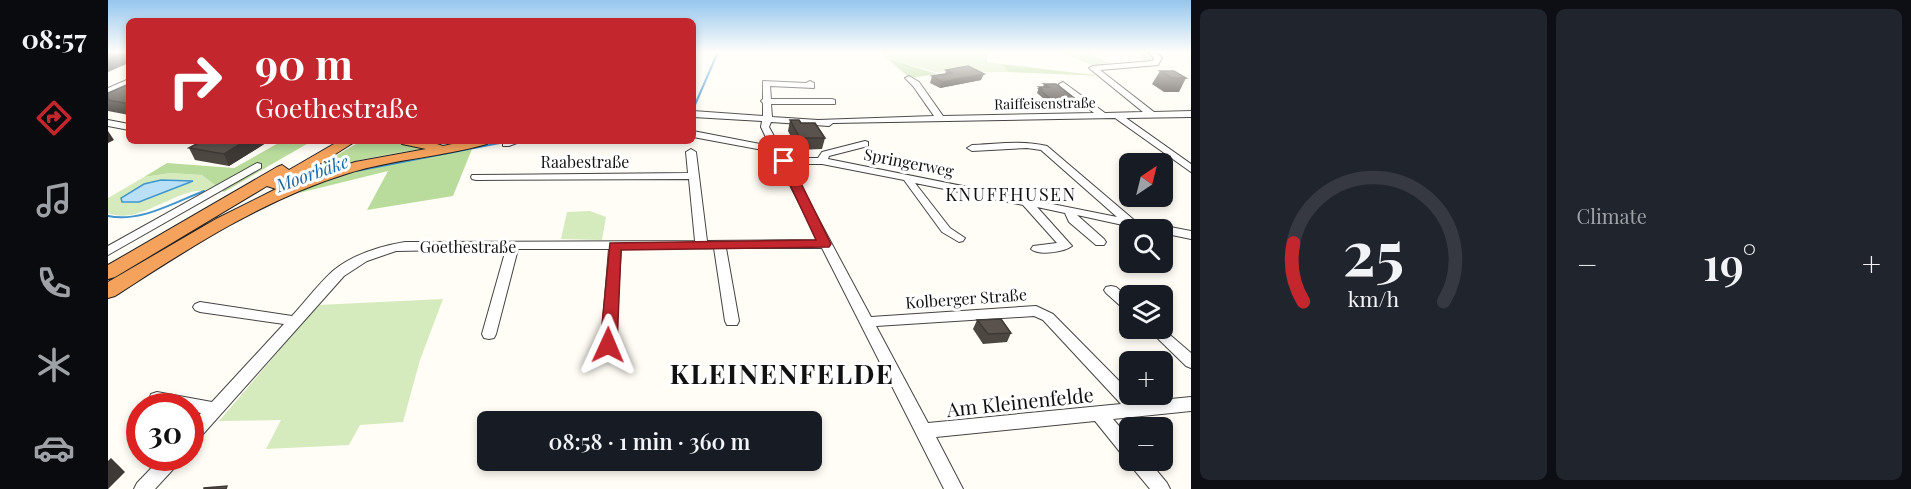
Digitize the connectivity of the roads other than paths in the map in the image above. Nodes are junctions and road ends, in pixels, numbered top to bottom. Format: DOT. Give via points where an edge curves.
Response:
graph roads {
  1 [pos="1102,75"];
  2 [pos="909,78"];
  3 [pos="108,81"];
  4 [pos="126,82"];
  5 [pos="126,83"];
  6 [pos="810,83"];
  7 [pos="1063,84"];
  8 [pos="108,91"];
  9 [pos="765,101"];
  10 [pos="832,102"];
  11 [pos="696,114"];
  12 [pos="1191,114"];
  13 [pos="1116,115"];
  14 [pos="1152,115"];
  15 [pos="1103,116"];
  16 [pos="940,118"];
  17 [pos="768,120"];
  18 [pos="108,123"];
  19 [pos="126,126"];
  20 [pos="696,134"];
  21 [pos="329,144"];
  22 [pos="344,144"];
  23 [pos="418,144"];
  24 [pos="471,144"];
  25 [pos="865,144"];
  26 [pos="776,145"];
  27 [pos="464,146"];
  28 [pos="972,148"];
  29 [pos="691,152"];
  30 [pos="784,161"];
  31 [pos="822,161"];
  32 [pos="257,166"];
  33 [pos="1191,169"];
  34 [pos="693,176"];
  35 [pos="476,177"];
  36 [pos="909,179"];
  37 [pos="1028,203"];
  38 [pos="1070,212"];
  39 [pos="1126,219"];
  40 [pos="1119,221"];
  41 [pos="1173,232"];
  42 [pos="1191,235"];
  43 [pos="959,238"];
  44 [pos="1100,242"];
  45 [pos="824,244"];
  46 [pos="615,246"];
  47 [pos="702,246"];
  48 [pos="720,246"];
  49 [pos="513,247"];
  50 [pos="1037,249"];
  51 [pos="108,251"];
  52 [pos="108,273"];
  53 [pos="108,285"];
  54 [pos="1111,290"];
  55 [pos="108,291"];
  56 [pos="1119,297"];
  57 [pos="200,307"];
  58 [pos="294,321"];
  59 [pos="732,321"];
  60 [pos="866,322"];
  61 [pos="489,334"];
  62 [pos="1166,339"];
  63 [pos="608,345"];
  64 [pos="1191,362"];
  65 [pos="1191,404"];
  66 [pos="204,407"];
  67 [pos="216,409"];
  68 [pos="1136,409"];
  69 [pos="1099,414"];
  70 [pos="204,422"];
  71 [pos="924,431"];
  72 [pos="1119,439"];
  73 [pos="159,471"];
  74 [pos="1146,471"];
  75 [pos="143,489"];
  76 [pos="954,489"];
  77 [pos="1161,489"];
  1 -- 14 [label="street"];
  2 -- 16 [label="street"];
  3 -- 4 [label="street"];
  5 -- 8 [label="street"];
  6 -- 9 [label="street" via="811,86 766,83"];
  7 -- 15 [label="street"];
  9 -- 10 [label="street"];
  9 -- 17 [label="street"];
  11 -- 17 [label="street, Raiffeisenstraße"];
  12 -- 14 [label="street, Raiffeisenstraße"];
  13 -- 14 [label="street, Raiffeisenstraße"];
  13 -- 15 [label="street, Raiffeisenstraße"];
  13 -- 33 [label="street"];
  15 -- 16 [label="street, Raiffeisenstraße"];
  16 -- 17 [label="street, Raiffeisenstraße" via="834,123"];
  17 -- 26 [label="street" via="765,127"];
  18 -- 19 [label="street"];
  20 -- 26 [label="street"];
  21 -- 52 [label="highway"];
  22 -- 53 [label="highway"];
  23 -- 27 [label="highway"];
  24 -- 27 [label="highway"];
  25 -- 31 [label="street" via="825,154"];
  26 -- 30 [label="street"];
  27 -- 55 [label="highway" via="370,163 298,185 229,218"];
  28 -- 39 [label="street" via="1044,148"];
  29 -- 34 [label="street"];
  30 -- 31 [label="street, Springerweg"];
  30 -- 45 [label="street"];
  31 -- 36 [label="street, Springerweg"];
  32 -- 51 [label="street"];
  34 -- 35 [label="street, Raabestraße"];
  34 -- 47 [label="street"];
  36 -- 37 [label="street, Springerweg"];
  36 -- 43 [label="street" via="946,230"];
  37 -- 38 [label="street, Springerweg"];
  37 -- 50 [label="street" via="1066,246"];
  38 -- 40 [label="street, Springerweg"];
  38 -- 44 [label="street" via="1073,220"];
  41 -- 42 [label="street, Springerweg"];
  45 -- 48 [label="street, Goethestraße"];
  45 -- 60 [label="street"];
  46 -- 47 [label="street, Goethestraße"];
  46 -- 49 [label="street, Goethestraße"];
  46 -- 63 [label="street"];
  47 -- 48 [label="street, Goethestraße"];
  48 -- 59 [label="street"];
  49 -- 58 [label="street, Goethestraße" via="405,246 378,252 339,273"];
  49 -- 61 [label="street"];
  54 -- 56 [label="street"];
  57 -- 58 [label="street"];
  58 -- 67 [label="street, Goethestraße"];
  60 -- 68 [label="street, Kolberger Straße" via="1036,312 1048,317"];
  60 -- 71 [label="street"];
  62 -- 64 [label="street"];
  65 -- 68 [label="street, Am Kleinenfelde"];
  66 -- 67 [label="street"];
  67 -- 70 [label="street, Goethestraße"];
  68 -- 69 [label="street, Am Kleinenfelde"];
  69 -- 71 [label="street, Am Kleinenfelde"];
  69 -- 72 [label="street"];
  71 -- 76 [label="street"];
  73 -- 75 [label="street"];
  74 -- 77 [label="street"];
}
